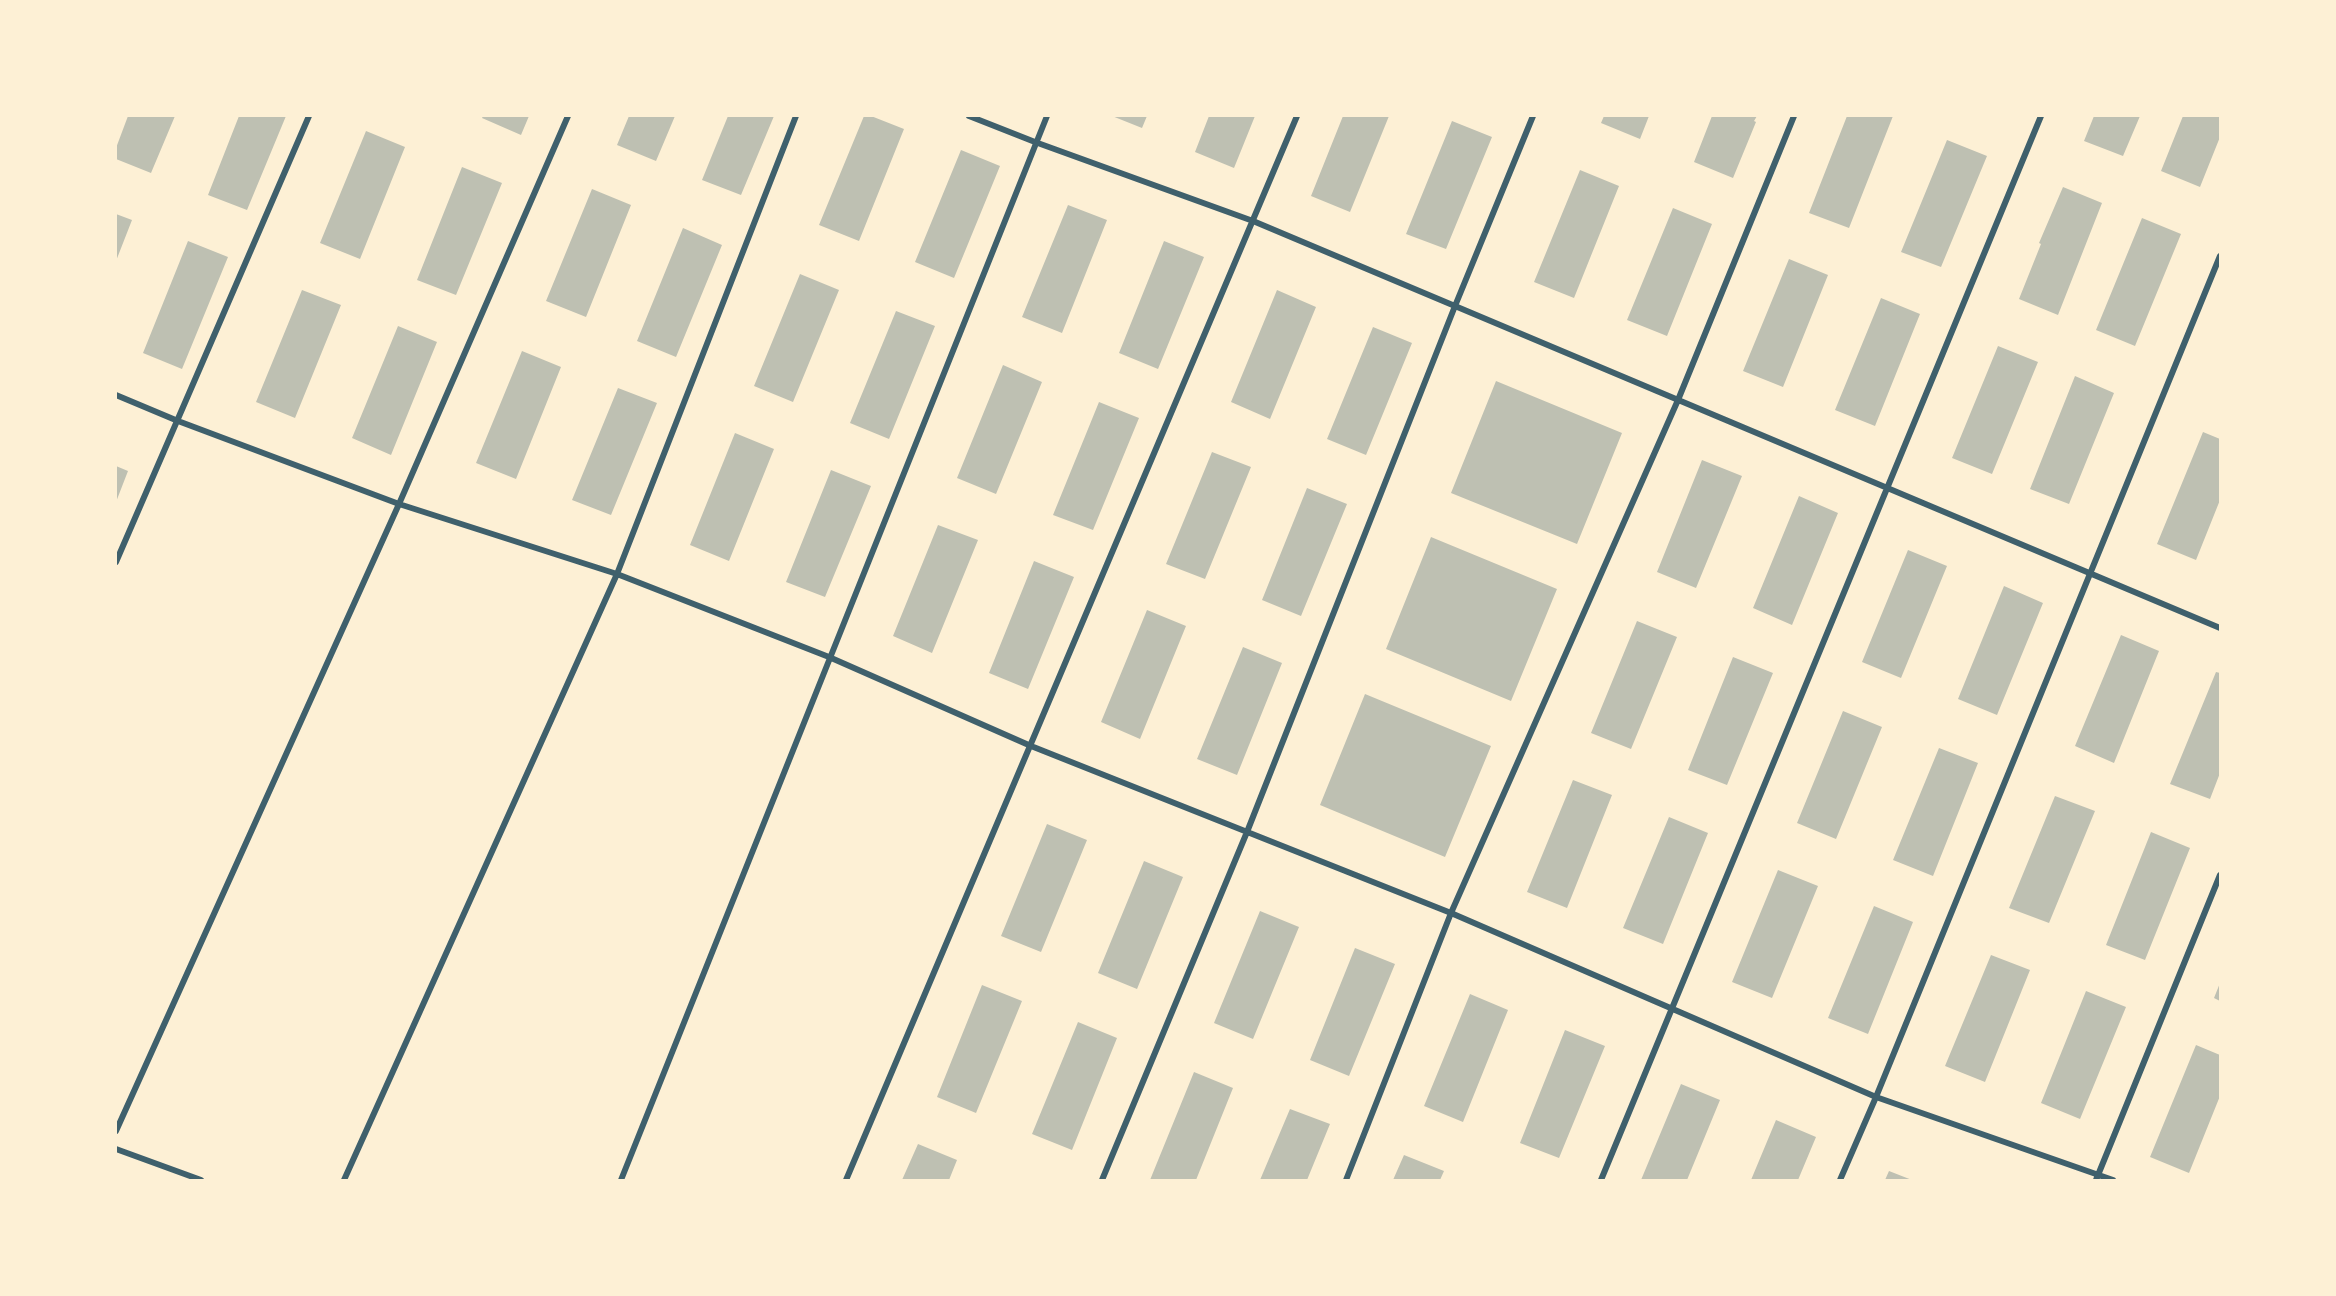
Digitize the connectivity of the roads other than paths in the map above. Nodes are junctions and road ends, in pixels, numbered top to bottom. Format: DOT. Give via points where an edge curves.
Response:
graph roads {
  1 [pos="309,116"];
  2 [pos="567,116"];
  3 [pos="796,116"];
  4 [pos="969,116"];
  5 [pos="1047,116"];
  6 [pos="1298,116"];
  7 [pos="1533,116"];
  8 [pos="1794,116"];
  9 [pos="2041,116"];
  10 [pos="1035,142"];
  11 [pos="1253,221"];
  12 [pos="2220,256"];
  13 [pos="1455,306"];
  14 [pos="116,394"];
  15 [pos="1678,400"];
  16 [pos="178,421"];
  17 [pos="1888,488"];
  18 [pos="399,504"];
  19 [pos="116,562"];
  20 [pos="2091,573"];
  21 [pos="617,574"];
  22 [pos="2220,628"];
  23 [pos="829,657"];
  24 [pos="1031,747"];
  25 [pos="1247,832"];
  26 [pos="2220,875"];
  27 [pos="1451,913"];
  28 [pos="1671,1009"];
  29 [pos="1876,1097"];
  30 [pos="116,1131"];
  31 [pos="116,1149"];
  32 [pos="2098,1177"];
  33 [pos="201,1180"];
  34 [pos="344,1180"];
  35 [pos="621,1180"];
  36 [pos="846,1180"];
  37 [pos="1102,1180"];
  38 [pos="1346,1180"];
  39 [pos="1600,1180"];
  40 [pos="1840,1180"];
  41 [pos="2113,1180"];
  1 -- 16 [label="street"];
  2 -- 18 [label="street"];
  3 -- 21 [label="street"];
  4 -- 10 [label="street"];
  5 -- 10 [label="street"];
  6 -- 11 [label="street"];
  7 -- 13 [label="street"];
  8 -- 15 [label="street"];
  9 -- 17 [label="street"];
  10 -- 11 [label="street"];
  10 -- 23 [label="street"];
  11 -- 13 [label="street"];
  11 -- 24 [label="street"];
  12 -- 20 [label="street"];
  13 -- 15 [label="street"];
  13 -- 25 [label="street"];
  14 -- 16 [label="street"];
  15 -- 17 [label="street"];
  15 -- 27 [label="street"];
  16 -- 18 [label="street"];
  16 -- 19 [label="street"];
  17 -- 20 [label="street"];
  17 -- 28 [label="street"];
  18 -- 21 [label="street"];
  18 -- 30 [label="street"];
  20 -- 22 [label="street"];
  20 -- 29 [label="street"];
  21 -- 23 [label="street"];
  21 -- 34 [label="street"];
  23 -- 24 [label="street"];
  23 -- 35 [label="street"];
  24 -- 25 [label="street"];
  24 -- 36 [label="street"];
  25 -- 27 [label="street"];
  25 -- 37 [label="street"];
  26 -- 32 [label="street"];
  27 -- 28 [label="street"];
  27 -- 38 [label="street"];
  28 -- 29 [label="street"];
  28 -- 39 [label="street"];
  29 -- 32 [label="street"];
  29 -- 40 [label="street"];
  31 -- 33 [label="street"];
  32 -- 41 [label="street"];
}
